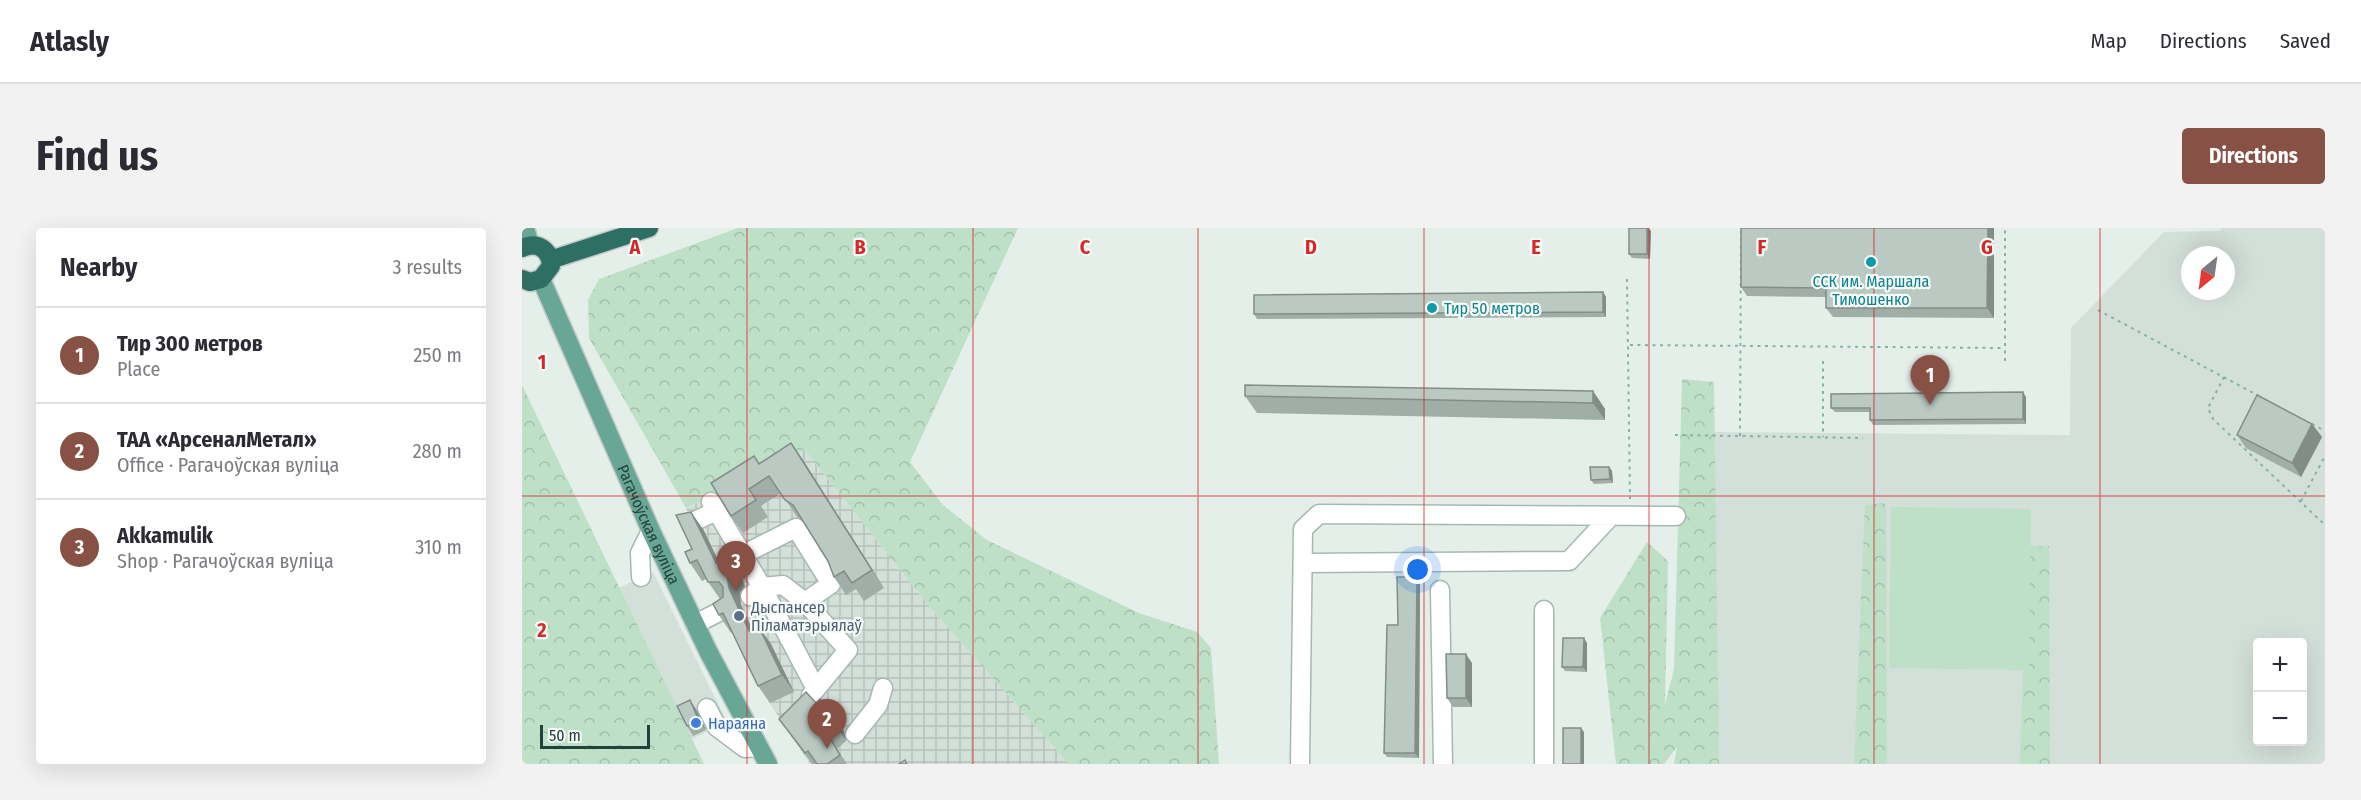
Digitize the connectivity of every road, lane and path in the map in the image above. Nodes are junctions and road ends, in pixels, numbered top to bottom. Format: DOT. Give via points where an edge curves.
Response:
graph roads {
  1 [pos="649,228"];
  2 [pos="1741,228"];
  3 [pos="2005,228"];
  4 [pos="526,240"];
  5 [pos="550,260"];
  6 [pos="522,279"];
  7 [pos="541,279"];
  8 [pos="1627,279"];
  9 [pos="2098,310"];
  10 [pos="1630,345"];
  11 [pos="1740,346"];
  12 [pos="2005,348"];
  13 [pos="1823,361"];
  14 [pos="2005,361"];
  15 [pos="2223,377"];
  16 [pos="2264,399"];
  17 [pos="2305,420"];
  18 [pos="2325,431"];
  19 [pos="1675,435"];
  20 [pos="1740,436"];
  21 [pos="1823,437"];
  22 [pos="1863,438"];
  23 [pos="2325,456"];
  24 [pos="2301,502"];
  25 [pos="1676,516"];
  26 [pos="1630,517"];
  27 [pos="1609,518"];
  28 [pos="695,521"];
  29 [pos="2325,525"];
  30 [pos="651,531"];
  31 [pos="742,555"];
  32 [pos="1305,563"];
  33 [pos="641,577"];
  34 [pos="1440,590"];
  35 [pos="756,592"];
  36 [pos="805,602"];
  37 [pos="725,609"];
  38 [pos="1544,610"];
  39 [pos="695,624"];
  40 [pos="883,688"];
  41 [pos="816,689"];
  42 [pos="802,705"];
  43 [pos="707,708"];
  44 [pos="855,734"];
  45 [pos="759,747"];
  46 [pos="768,764"];
  47 [pos="1300,764"];
  48 [pos="1443,764"];
  49 [pos="1544,764"];
  1 -- 5 [label="highway"];
  2 -- 11 [label="path"];
  3 -- 12 [label="path"];
  4 -- 5 [label="highway" via="541,247"];
  5 -- 7 [label="highway" via="549,271"];
  6 -- 7 [label="highway"];
  7 -- 30 [label="main road, Рагачоўская вуліца"];
  8 -- 10 [label="path"];
  9 -- 15 [label="path"];
  10 -- 11 [label="path"];
  10 -- 26 [label="path"];
  11 -- 12 [label="path"];
  11 -- 20 [label="path"];
  12 -- 14 [label="path"];
  13 -- 21 [label="path"];
  15 -- 16 [label="path"];
  15 -- 24 [label="path" via="2208,408 2212,419"];
  17 -- 18 [label="path"];
  19 -- 20 [label="path"];
  20 -- 21 [label="path"];
  21 -- 22 [label="path"];
  23 -- 24 [label="path"];
  24 -- 29 [label="path"];
  25 -- 26 [label="lane"];
  26 -- 27 [label="lane"];
  27 -- 32 [label="lane" via="1569,561"];
  27 -- 32 [label="lane" via="1319,514 1303,529"];
  28 -- 31 [label="lane" via="714,507"];
  30 -- 33 [label="lane" via="640,553"];
  30 -- 39 [label="main road, Рагачоўская вуліца"];
  31 -- 35 [label="lane"];
  31 -- 36 [label="lane" via="796,528 831,584"];
  32 -- 47 [label="lane"];
  34 -- 48 [label="lane"];
  35 -- 36 [label="lane" via="783,585"];
  35 -- 41 [label="lane"];
  36 -- 41 [label="lane" via="848,650"];
  37 -- 39 [label="lane"];
  38 -- 49 [label="lane"];
  39 -- 45 [label="main road, Рагачоўская вуліца"];
  40 -- 44 [label="lane" via="878,705"];
  41 -- 42 [label="lane"];
  43 -- 45 [label="lane" via="717,727 726,734 745,748"];
  45 -- 46 [label="main road, Рагачоўская вуліца"];
}
